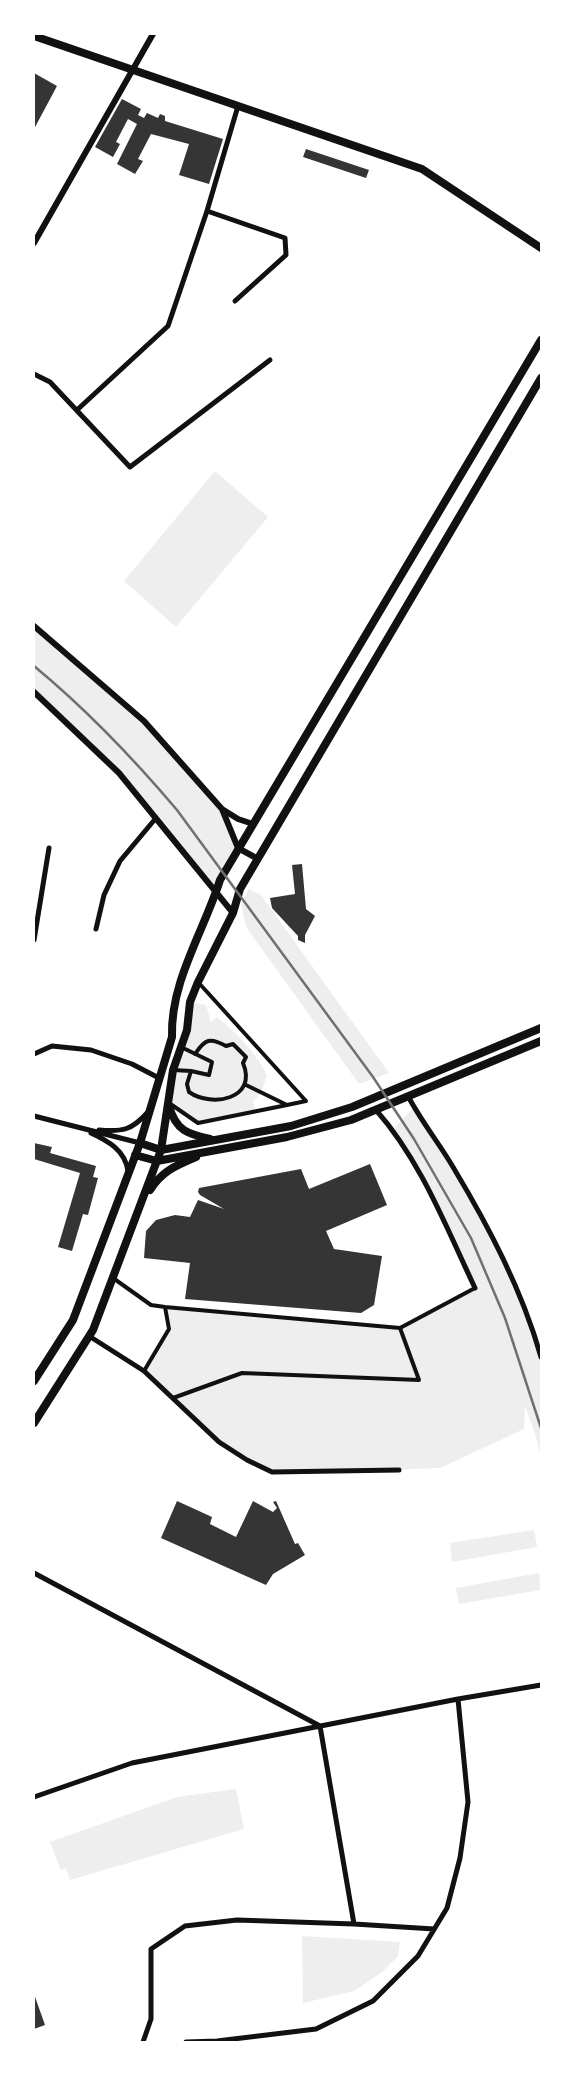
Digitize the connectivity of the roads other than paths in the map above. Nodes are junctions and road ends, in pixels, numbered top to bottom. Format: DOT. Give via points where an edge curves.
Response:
graph roads {
  1 [pos="153,34"];
  2 [pos="34,36"];
  3 [pos="133,71"];
  4 [pos="238,106"];
  5 [pos="207,211"];
  6 [pos="34,243"];
  7 [pos="541,248"];
  8 [pos="235,301"];
  9 [pos="541,340"];
  10 [pos="270,360"];
  11 [pos="34,374"];
  12 [pos="541,378"];
  13 [pos="77,410"];
  14 [pos="34,626"];
  15 [pos="34,692"];
  16 [pos="222,809"];
  17 [pos="156,818"];
  18 [pos="253,824"];
  19 [pos="49,848"];
  20 [pos="238,848"];
  21 [pos="258,859"];
  22 [pos="216,891"];
  23 [pos="233,912"];
  24 [pos="96,929"];
  25 [pos="34,940"];
  26 [pos="198,982"];
  27 [pos="541,1028"];
  28 [pos="541,1041"];
  29 [pos="181,1047"];
  30 [pos="34,1054"];
  31 [pos="195,1054"];
  32 [pos="174,1070"];
  33 [pos="190,1071"];
  34 [pos="159,1078"];
  35 [pos="246,1085"];
  36 [pos="408,1096"];
  37 [pos="167,1102"];
  38 [pos="287,1105"];
  39 [pos="376,1110"];
  40 [pos="149,1111"];
  41 [pos="34,1116"];
  42 [pos="79,1127"];
  43 [pos="210,1140"];
  44 [pos="140,1143"];
  45 [pos="161,1150"];
  46 [pos="210,1151"];
  47 [pos="135,1155"];
  48 [pos="157,1161"];
  49 [pos="128,1172"];
  50 [pos="140,1204"];
  51 [pos="113,1278"];
  52 [pos="475,1288"];
  53 [pos="165,1307"];
  54 [pos="400,1328"];
  55 [pos="89,1336"];
  56 [pos="541,1358"];
  57 [pos="144,1371"];
  58 [pos="34,1381"];
  59 [pos="173,1398"];
  60 [pos="34,1423"];
  61 [pos="399,1470"];
  62 [pos="34,1573"];
  63 [pos="541,1685"];
  64 [pos="458,1699"];
  65 [pos="320,1726"];
  66 [pos="34,1797"];
  67 [pos="354,1924"];
  68 [pos="434,1929"];
  69 [pos="143,2042"];
  70 [pos="186,2042"];
  1 -- 3 [label="street"];
  2 -- 3 [label="main road"];
  3 -- 4 [label="main road"];
  3 -- 6 [label="street"];
  4 -- 5 [label="street"];
  4 -- 7 [label="main road" via="422,169"];
  5 -- 8 [label="street" via="285,238 286,255"];
  5 -- 13 [label="street" via="168,326"];
  9 -- 18 [label="main road"];
  10 -- 13 [label="street" via="130,467"];
  11 -- 13 [label="street" via="50,382"];
  12 -- 21 [label="main road"];
  14 -- 16 [label="street" via="144,721"];
  15 -- 17 [label="street" via="119,773"];
  16 -- 18 [label="street"];
  16 -- 20 [label="street"];
  17 -- 22 [label="street"];
  17 -- 24 [label="street" via="120,861 104,895"];
  18 -- 20 [label="main road"];
  19 -- 25 [label="street"];
  20 -- 21 [label="street"];
  20 -- 22 [label="main road"];
  21 -- 23 [label="main road" via="240,889"];
  22 -- 23 [label="street"];
  22 -- 34 [label="main road" via="183,974 172,1022 172,1037"];
  23 -- 26 [label="main road"];
  26 -- 29 [label="main road" via="190,1002"];
  26 -- 38 [label="street" via="306,1101"];
  27 -- 43 [label="main road" via="352,1106 291,1126"];
  28 -- 36 [label="main road"];
  29 -- 31 [label="street"];
  29 -- 32 [label="main road"];
  30 -- 34 [label="street" via="52,1046 91,1050 132,1064"];
  31 -- 33 [label="street" via="212,1062 209,1075"];
  31 -- 35 [label="street" via="202,1043 210,1040 226,1046 233,1044 246,1057 243,1063 247,1073"];
  32 -- 33 [label="street"];
  32 -- 37 [label="main road"];
  33 -- 35 [label="street" via="187,1084 189,1092 196,1097 224,1099 238,1094"];
  34 -- 40 [label="main road"];
  35 -- 38 [label="street"];
  36 -- 39 [label="main road"];
  36 -- 56 [label="street" via="453,1166 499,1248 534,1332"];
  37 -- 38 [label="street" via="198,1123"];
  37 -- 43 [label="main road" via="172,1116 185,1133"];
  37 -- 45 [label="main road"];
  39 -- 46 [label="main road" via="287,1137"];
  39 -- 52 [label="street" via="421,1174"];
  40 -- 42 [label="street" via="137,1125 118,1132"];
  40 -- 44 [label="main road"];
  41 -- 42 [label="street"];
  42 -- 44 [label="street"];
  42 -- 49 [label="street" via="112,1143 127,1162"];
  43 -- 45 [label="main road"];
  44 -- 45 [label="main road"];
  44 -- 47 [label="main road"];
  45 -- 48 [label="main road"];
  46 -- 48 [label="main road"];
  46 -- 50 [label="main road" via="174,1166 158,1177"];
  47 -- 48 [label="main road"];
  47 -- 49 [label="main road"];
  48 -- 50 [label="main road"];
  49 -- 58 [label="main road" via="73,1320"];
  50 -- 51 [label="main road"];
  51 -- 53 [label="street" via="151,1305"];
  51 -- 55 [label="main road"];
  52 -- 54 [label="street"];
  53 -- 54 [label="street"];
  53 -- 57 [label="street" via="169,1329"];
  54 -- 59 [label="street" via="419,1380 242,1373"];
  55 -- 57 [label="street"];
  55 -- 60 [label="main road"];
  57 -- 59 [label="street"];
  59 -- 61 [label="street" via="219,1442 272,1472"];
  62 -- 65 [label="street"];
  63 -- 64 [label="street"];
  64 -- 65 [label="street"];
  64 -- 68 [label="street" via="468,1802 460,1858 447,1908"];
  65 -- 66 [label="street" via="132,1763"];
  65 -- 67 [label="street"];
  67 -- 68 [label="street"];
  67 -- 69 [label="street" via="237,1920 185,1926 151,1949 151,2020"];
  68 -- 70 [label="street" via="418,1956 373,2001 316,2030"];
}
